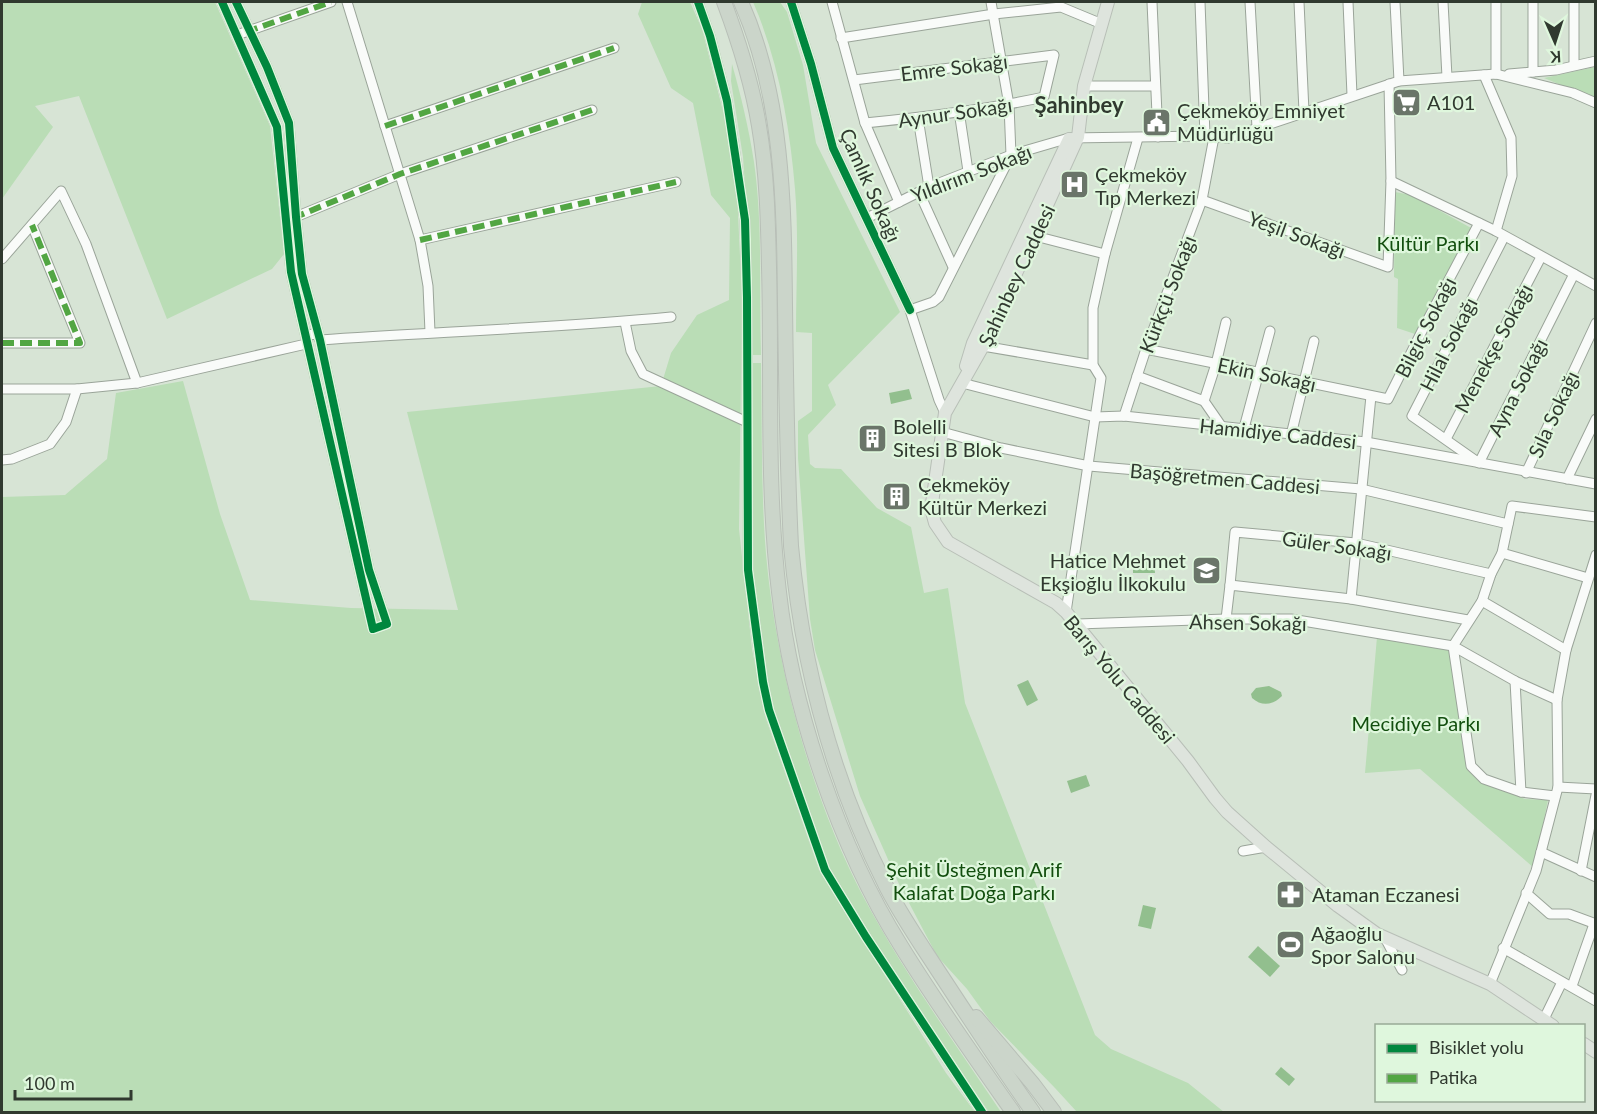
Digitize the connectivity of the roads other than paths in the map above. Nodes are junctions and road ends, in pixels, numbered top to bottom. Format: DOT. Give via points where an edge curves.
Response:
graph roads {
  1 [pos="222,2"];
  2 [pos="236,2"];
  3 [pos="331,2"];
  4 [pos="347,2"];
  5 [pos="698,2"];
  6 [pos="724,2"];
  7 [pos="741,2"];
  8 [pos="791,2"];
  9 [pos="832,2"];
  10 [pos="992,2"];
  11 [pos="1107,2"];
  12 [pos="1152,2"];
  13 [pos="1200,2"];
  14 [pos="1250,2"];
  15 [pos="1299,2"];
  16 [pos="1348,2"];
  17 [pos="1395,2"];
  18 [pos="1443,2"];
  19 [pos="1496,2"];
  20 [pos="1533,2"];
  21 [pos="1574,2"];
  22 [pos="994,15"];
  23 [pos="1102,24"];
  24 [pos="250,30"];
  25 [pos="237,35"];
  26 [pos="841,38"];
  27 [pos="614,48"];
  28 [pos="1001,60"];
  29 [pos="1596,61"];
  30 [pos="1574,66"];
  31 [pos="1544,71"];
  32 [pos="1533,72"];
  33 [pos="1496,74"];
  34 [pos="1484,75"];
  35 [pos="1447,77"];
  36 [pos="854,80"];
  37 [pos="1394,83"];
  38 [pos="1543,85"];
  39 [pos="1084,86"];
  40 [pos="1155,86"];
  41 [pos="1352,96"];
  42 [pos="1044,97"];
  43 [pos="1596,103"];
  44 [pos="1009,105"];
  45 [pos="592,110"];
  46 [pos="959,111"];
  47 [pos="1304,112"];
  48 [pos="918,118"];
  49 [pos="865,123"];
  50 [pos="386,126"];
  51 [pos="1257,129"];
  52 [pos="1210,136"];
  53 [pos="1158,137"];
  54 [pos="1073,138"];
  55 [pos="1138,138"];
  56 [pos="1011,155"];
  57 [pos="968,171"];
  58 [pos="400,174"];
  59 [pos="1391,181"];
  60 [pos="676,182"];
  61 [pos="929,187"];
  62 [pos="919,192"];
  63 [pos="1202,201"];
  64 [pos="899,202"];
  65 [pos="296,217"];
  66 [pos="867,218"];
  67 [pos="286,221"];
  68 [pos="1479,223"];
  69 [pos="32,225"];
  70 [pos="1500,234"];
  71 [pos="1035,236"];
  72 [pos="420,240"];
  73 [pos="1106,254"];
  74 [pos="1541,257"];
  75 [pos="2,259"];
  76 [pos="953,267"];
  77 [pos="1574,274"];
  78 [pos="1596,286"];
  79 [pos="910,310"];
  80 [pos="671,317"];
  81 [pos="625,322"];
  82 [pos="1226,322"];
  83 [pos="1596,323"];
  84 [pos="1270,331"];
  85 [pos="430,332"];
  86 [pos="320,340"];
  87 [pos="1314,341"];
  88 [pos="2,342"];
  89 [pos="306,344"];
  90 [pos="983,346"];
  91 [pos="1146,349"];
  92 [pos="1216,364"];
  93 [pos="1093,365"];
  94 [pos="1259,373"];
  95 [pos="1137,376"];
  96 [pos="1304,382"];
  97 [pos="137,383"];
  98 [pos="962,383"];
  99 [pos="2,389"];
  100 [pos="77,389"];
  101 [pos="1371,396"];
  102 [pos="1388,399"];
  103 [pos="1204,401"];
  104 [pos="945,413"];
  105 [pos="1124,416"];
  106 [pos="1095,417"];
  107 [pos="1596,419"];
  108 [pos="747,422"];
  109 [pos="1222,427"];
  110 [pos="1244,428"];
  111 [pos="942,432"];
  112 [pos="1291,435"];
  113 [pos="1446,439"];
  114 [pos="1366,442"];
  115 [pos="2,460"];
  116 [pos="1479,463"];
  117 [pos="1089,466"];
  118 [pos="1526,473"];
  119 [pos="1567,479"];
  120 [pos="1596,484"];
  121 [pos="1361,489"];
  122 [pos="1596,517"];
  123 [pos="1508,524"];
  124 [pos="948,542"];
  125 [pos="1356,543"];
  126 [pos="1502,553"];
  127 [pos="1595,556"];
  128 [pos="1596,570"];
  129 [pos="1491,574"];
  130 [pos="1588,578"];
  131 [pos="1230,585"];
  132 [pos="1351,599"];
  133 [pos="1482,601"];
  134 [pos="1066,612"];
  135 [pos="1226,619"];
  136 [pos="1468,621"];
  137 [pos="1077,624"];
  138 [pos="1453,646"];
  139 [pos="1566,650"];
  140 [pos="1515,681"];
  141 [pos="1557,700"];
  142 [pos="1596,789"];
  143 [pos="1557,791"];
  144 [pos="1521,792"];
  145 [pos="1595,801"];
  146 [pos="1592,836"];
  147 [pos="1266,847"];
  148 [pos="1243,851"];
  149 [pos="1541,852"];
  150 [pos="1581,871"];
  151 [pos="1596,877"];
  152 [pos="1526,894"];
  153 [pos="1595,924"];
  154 [pos="1385,938"];
  155 [pos="1503,948"];
  156 [pos="938,970"];
  157 [pos="1402,970"];
  158 [pos="1562,982"];
  159 [pos="1490,984"];
  160 [pos="1572,987"];
  161 [pos="1596,1001"];
  162 [pos="1549,1022"];
  163 [pos="982,1113"];
  164 [pos="1013,1113"];
  165 [pos="1033,1113"];
  166 [pos="1054,1113"];
  1 -- 25 [label="street"];
  2 -- 24 [label="street"];
  3 -- 24 [label="street"];
  4 -- 50 [label="street"];
  5 -- 108 [label="street" via="721,73 740,178 746,275"];
  6 -- 164 [label="highway" via="750,85 762,150 768,236 775,554 783,624 802,709 833,807 877,902 899,944"];
  7 -- 156 [label="highway" via="752,27 772,104 781,170 790,524 804,641 824,724 853,813 888,889"];
  8 -- 66 [label="street, Çamlık Sokağı" via="833,148"];
  9 -- 26 [label="street"];
  10 -- 22 [label="street"];
  11 -- 23 [label="main road, Şahinbey Caddesi"];
  12 -- 40 [label="street"];
  13 -- 52 [label="street, Kürkçü Sokağı"];
  14 -- 51 [label="street"];
  15 -- 47 [label="street"];
  16 -- 41 [label="street"];
  17 -- 37 [label="street, Yeşil Sokağı"];
  18 -- 35 [label="street"];
  19 -- 33 [label="street"];
  20 -- 32 [label="street"];
  21 -- 30 [label="street"];
  22 -- 23 [label="street" via="1062,7"];
  22 -- 26 [label="street"];
  22 -- 28 [label="street"];
  23 -- 39 [label="main road, Şahinbey Caddesi"];
  24 -- 25 [label="street"];
  24 -- 65 [label="street" via="289,123"];
  25 -- 67 [label="street" via="277,127"];
  26 -- 36 [label="street"];
  27 -- 50 [label="street"];
  28 -- 36 [label="street, Emre Sokağı"];
  28 -- 42 [label="street, Emre Sokağı" via="1054,55"];
  28 -- 44 [label="street"];
  29 -- 30 [label="street, Yıldırım Sokağı"];
  30 -- 31 [label="street, Yıldırım Sokağı"];
  31 -- 32 [label="street, Yıldırım Sokağı"];
  31 -- 38 [label="street" via="1540,74"];
  32 -- 33 [label="street, Yıldırım Sokağı"];
  33 -- 34 [label="street, Yıldırım Sokağı"];
  33 -- 38 [label="street"];
  34 -- 35 [label="street, Yıldırım Sokağı"];
  34 -- 70 [label="street" via="1511,138 1512,176"];
  35 -- 37 [label="street, Yıldırım Sokağı"];
  36 -- 49 [label="street"];
  37 -- 41 [label="street, Yıldırım Sokağı"];
  37 -- 59 [label="street, Yeşil Sokağı"];
  38 -- 43 [label="street"];
  39 -- 40 [label="street"];
  39 -- 54 [label="main road, Şahinbey Caddesi"];
  40 -- 53 [label="street"];
  41 -- 47 [label="street, Yıldırım Sokağı"];
  42 -- 44 [label="street, Aynur Sokağı"];
  44 -- 46 [label="street, Aynur Sokağı"];
  44 -- 56 [label="street"];
  45 -- 58 [label="street"];
  46 -- 48 [label="street, Aynur Sokağı"];
  46 -- 57 [label="street"];
  47 -- 51 [label="street, Yıldırım Sokağı"];
  48 -- 49 [label="street, Aynur Sokağı"];
  48 -- 61 [label="street"];
  49 -- 64 [label="street"];
  50 -- 58 [label="street"];
  51 -- 52 [label="street, Yıldırım Sokağı" via="1228,138"];
  52 -- 53 [label="street, Yıldırım Sokağı"];
  52 -- 63 [label="street, Kürkçü Sokağı"];
  53 -- 55 [label="street, Yıldırım Sokağı"];
  54 -- 55 [label="street, Yıldırım Sokağı"];
  54 -- 56 [label="street, Yıldırım Sokağı"];
  54 -- 71 [label="main road, Şahinbey Caddesi"];
  54 -- 98 [label="main road" via="973,344"];
  55 -- 73 [label="street"];
  56 -- 57 [label="street, Yıldırım Sokağı"];
  56 -- 76 [label="street"];
  57 -- 61 [label="street, Yıldırım Sokağı"];
  58 -- 65 [label="street"];
  58 -- 72 [label="street"];
  59 -- 63 [label="street, Yeşil Sokağı" via="1388,267"];
  59 -- 68 [label="street"];
  60 -- 72 [label="street"];
  61 -- 62 [label="street, Yıldırım Sokağı"];
  62 -- 64 [label="street, Yıldırım Sokağı"];
  62 -- 76 [label="street"];
  63 -- 91 [label="street, Kürkçü Sokağı"];
  64 -- 66 [label="street, Yıldırım Sokağı"];
  65 -- 67 [label="street"];
  65 -- 86 [label="street" via="302,274"];
  66 -- 79 [label="street, Çamlık Sokağı"];
  67 -- 89 [label="street" via="291,272"];
  68 -- 70 [label="street"];
  68 -- 102 [label="street, Bilgiç Sokağı"];
  69 -- 75 [label="street"];
  69 -- 88 [label="street" via="80,343"];
  69 -- 97 [label="street" via="61,190 86,244"];
  70 -- 74 [label="street"];
  70 -- 113 [label="street, Hilal Sokağı" via="1412,416"];
  71 -- 73 [label="street"];
  71 -- 90 [label="main road, Şahinbey Caddesi"];
  72 -- 85 [label="street"];
  73 -- 93 [label="street" via="1093,308"];
  74 -- 77 [label="street"];
  74 -- 113 [label="street, Menekşe Sokağı"];
  76 -- 79 [label="street" via="939,297"];
  77 -- 78 [label="street"];
  77 -- 116 [label="street, Ayna Sokağı"];
  79 -- 104 [label="street, Çamlık Sokağı"];
  80 -- 81 [label="street"];
  81 -- 85 [label="street"];
  81 -- 108 [label="street" via="631,351 643,374"];
  82 -- 92 [label="street"];
  83 -- 118 [label="street, Sıla Sokağı"];
  84 -- 94 [label="street"];
  85 -- 86 [label="street"];
  86 -- 89 [label="street" via="310,334"];
  86 -- 89 [label="street" via="369,570 387,624 373,628"];
  87 -- 96 [label="street"];
  89 -- 97 [label="street"];
  90 -- 93 [label="street"];
  90 -- 98 [label="main road, Şahinbey Caddesi"];
  91 -- 92 [label="street, Ekin Sokağı"];
  91 -- 95 [label="street, Kürkçü Sokağı"];
  92 -- 94 [label="street, Ekin Sokağı"];
  92 -- 103 [label="street"];
  93 -- 106 [label="street" via="1101,378"];
  94 -- 96 [label="street, Ekin Sokağı"];
  94 -- 110 [label="street"];
  95 -- 103 [label="street"];
  95 -- 105 [label="street, Kürkçü Sokağı"];
  96 -- 101 [label="street, Ekin Sokağı"];
  96 -- 112 [label="street"];
  97 -- 100 [label="street"];
  98 -- 104 [label="main road, Şahinbey Caddesi"];
  98 -- 106 [label="street, Hamidiye Caddesi"];
  99 -- 100 [label="street"];
  100 -- 115 [label="street" via="66,422 50,444"];
  101 -- 102 [label="street, Ekin Sokağı"];
  101 -- 114 [label="street"];
  103 -- 109 [label="street"];
  104 -- 111 [label="main road, Şahinbey Caddesi"];
  105 -- 106 [label="street, Hamidiye Caddesi"];
  105 -- 109 [label="street, Hamidiye Caddesi"];
  106 -- 117 [label="street"];
  107 -- 119 [label="street"];
  108 -- 163 [label="street" via="748,570 763,682 777,736 825,870"];
  109 -- 110 [label="street, Hamidiye Caddesi"];
  110 -- 112 [label="street, Hamidiye Caddesi"];
  111 -- 117 [label="street, Başöğretmen Caddesi"];
  111 -- 124 [label="main road, Şahinbey Caddesi" via="932,512"];
  112 -- 114 [label="street, Hamidiye Caddesi"];
  113 -- 116 [label="street, Ayna Sokağı"];
  114 -- 116 [label="street, Hamidiye Caddesi"];
  114 -- 121 [label="street"];
  116 -- 118 [label="street, Hamidiye Caddesi"];
  117 -- 121 [label="street, Başöğretmen Caddesi"];
  117 -- 134 [label="street"];
  118 -- 119 [label="street, Hamidiye Caddesi"];
  119 -- 120 [label="street, Hamidiye Caddesi"];
  121 -- 123 [label="street, Başöğretmen Caddesi"];
  121 -- 125 [label="street"];
  122 -- 123 [label="street" via="1512,506"];
  123 -- 126 [label="street"];
  124 -- 134 [label="main road, Barış Yolu Caddesi"];
  125 -- 129 [label="street, Güler Sokağı"];
  125 -- 131 [label="street, Güler Sokağı" via="1235,532"];
  125 -- 132 [label="street"];
  126 -- 129 [label="street"];
  126 -- 130 [label="street"];
  127 -- 128 [label="street"];
  127 -- 130 [label="street"];
  129 -- 133 [label="street"];
  130 -- 139 [label="street"];
  131 -- 132 [label="street"];
  131 -- 135 [label="street"];
  132 -- 136 [label="street"];
  133 -- 136 [label="street"];
  133 -- 139 [label="street"];
  134 -- 137 [label="main road, Barış Yolu Caddesi"];
  135 -- 137 [label="street, Ahsen Sokağı"];
  135 -- 138 [label="street, Ahsen Sokağı" via="1291,619"];
  136 -- 138 [label="street"];
  137 -- 147 [label="main road, Barış Yolu Caddesi" via="1215,798"];
  138 -- 140 [label="street, Ahsen Sokağı"];
  138 -- 144 [label="street" via="1471,766 1484,779"];
  139 -- 141 [label="street"];
  140 -- 141 [label="street, Ahsen Sokağı"];
  140 -- 144 [label="street"];
  141 -- 143 [label="street"];
  142 -- 143 [label="street"];
  143 -- 144 [label="street"];
  143 -- 149 [label="street"];
  145 -- 146 [label="street"];
  146 -- 150 [label="street"];
  147 -- 148 [label="street"];
  147 -- 154 [label="main road, Barış Yolu Caddesi" via="1338,906"];
  149 -- 150 [label="street"];
  149 -- 152 [label="street"];
  150 -- 151 [label="street"];
  152 -- 153 [label="street" via="1550,914 1569,914"];
  152 -- 155 [label="street"];
  153 -- 160 [label="street"];
  154 -- 157 [label="street, Barış Yolu Caddesi"];
  154 -- 159 [label="main road, Barış Yolu Caddesi"];
  155 -- 158 [label="street"];
  155 -- 159 [label="street"];
  156 -- 165 [label="highway"];
  156 -- 166 [label="highway"];
  158 -- 160 [label="street"];
  158 -- 162 [label="street"];
  159 -- 162 [label="main road, Barış Yolu Caddesi"];
  160 -- 161 [label="street"];
}
